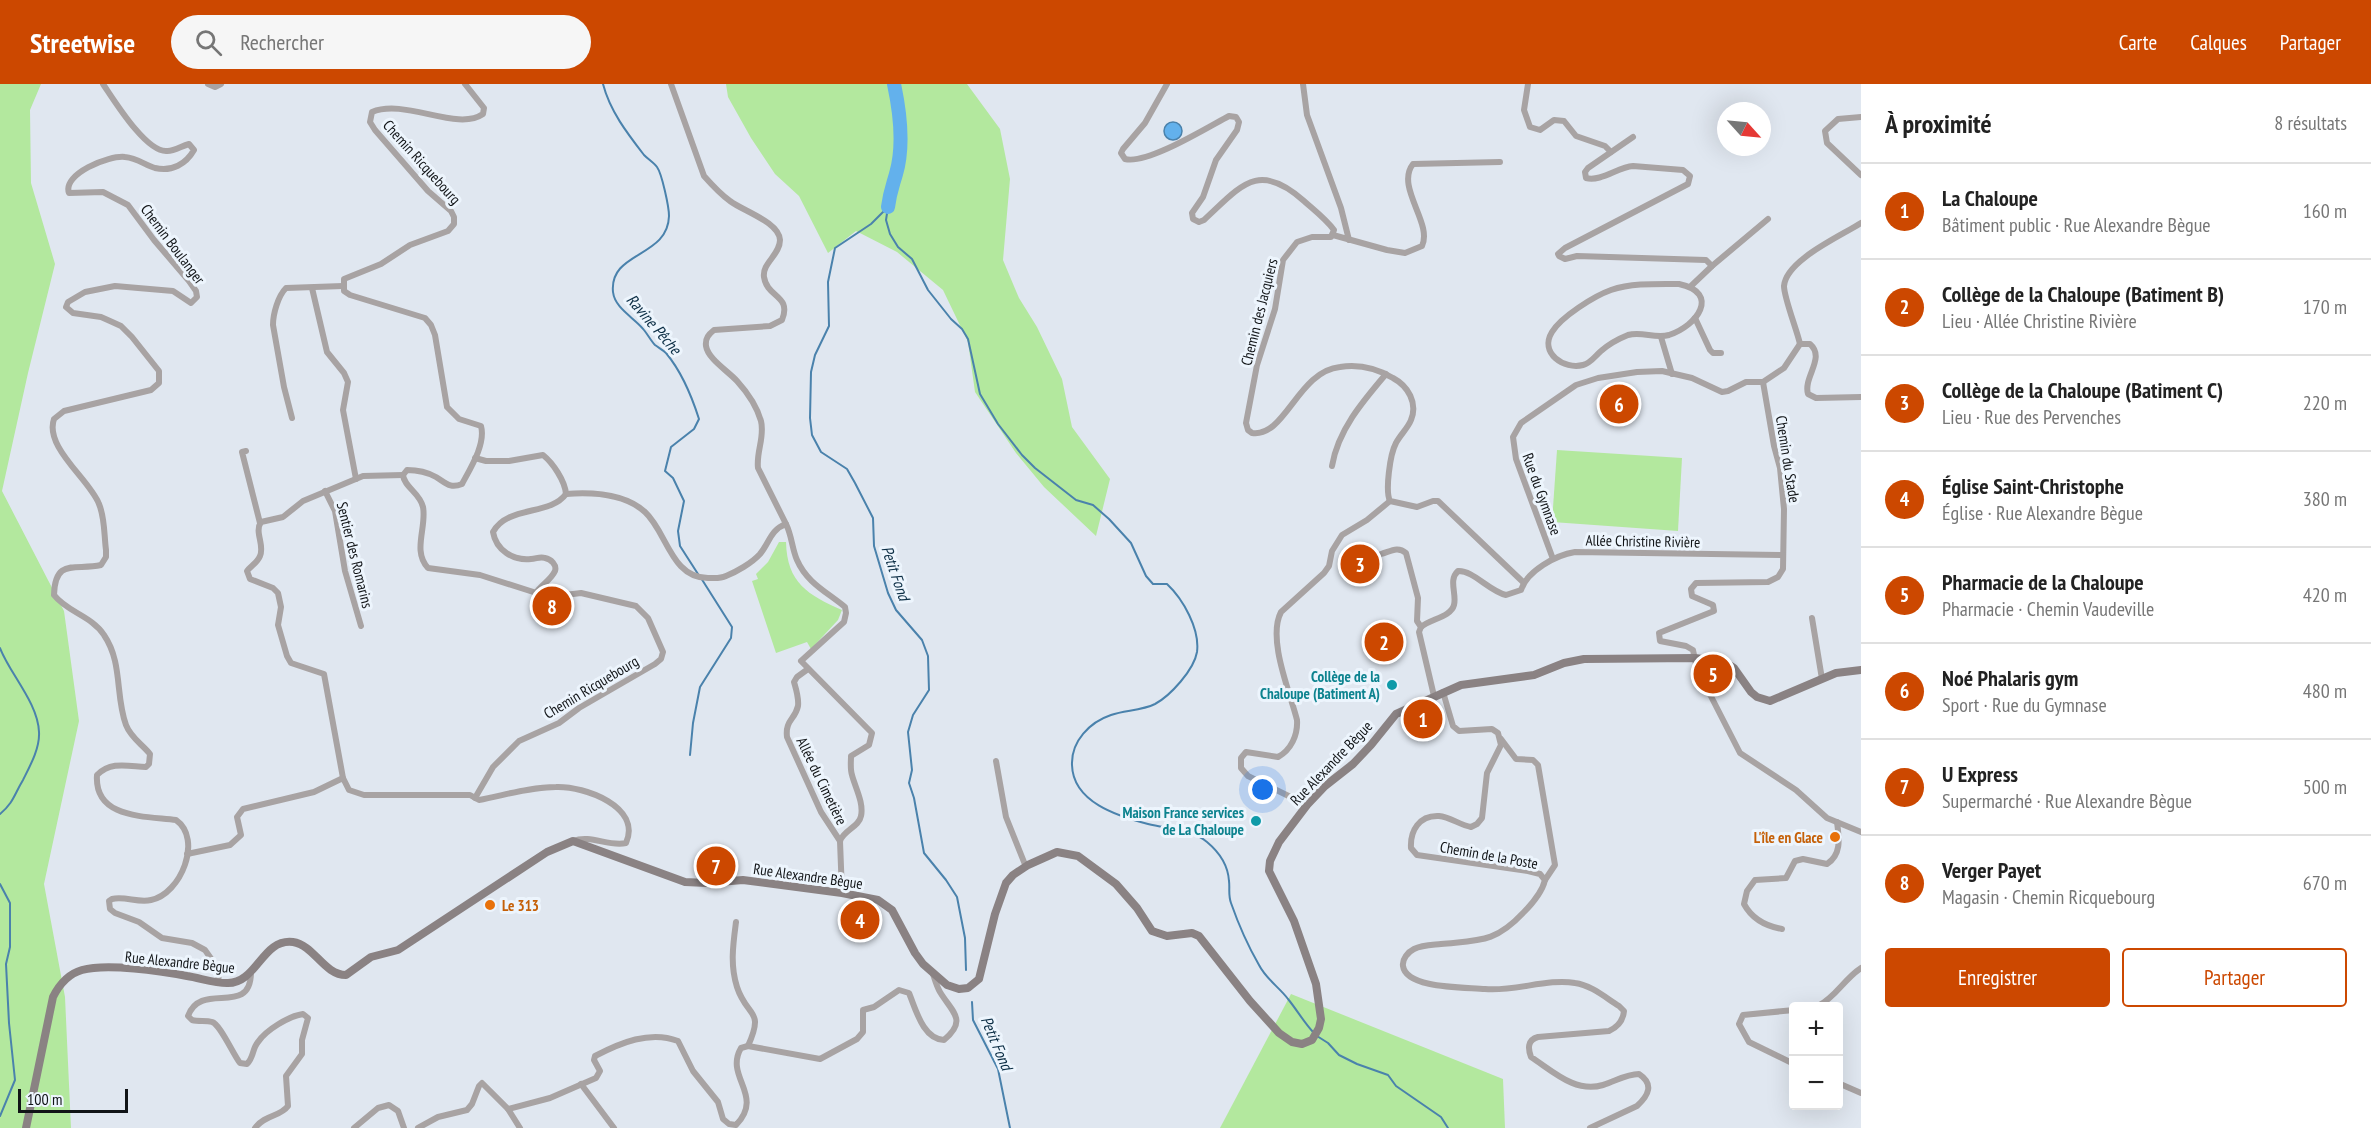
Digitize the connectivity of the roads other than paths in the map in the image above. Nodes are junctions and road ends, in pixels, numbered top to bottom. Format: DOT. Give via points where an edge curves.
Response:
graph roads {
  1 [pos="103,84"];
  2 [pos="208,84"];
  3 [pos="221,84"];
  4 [pos="465,84"];
  5 [pos="671,84"];
  6 [pos="1167,84"];
  7 [pos="1303,84"];
  8 [pos="1528,84"];
  9 [pos="1861,117"];
  10 [pos="1633,137"];
  11 [pos="1611,152"];
  12 [pos="1500,162"];
  13 [pos="1861,175"];
  14 [pos="1768,219"];
  15 [pos="1861,223"];
  16 [pos="1333,235"];
  17 [pos="1349,240"];
  18 [pos="1712,266"];
  19 [pos="343,286"];
  20 [pos="1691,286"];
  21 [pos="312,288"];
  22 [pos="1695,318"];
  23 [pos="1661,337"];
  24 [pos="1800,344"];
  25 [pos="1721,353"];
  26 [pos="1386,374"];
  27 [pos="1672,374"];
  28 [pos="1763,382"];
  29 [pos="1861,397"];
  30 [pos="292,418"];
  31 [pos="246,451"];
  32 [pos="475,458"];
  33 [pos="1332,466"];
  34 [pos="403,475"];
  35 [pos="356,479"];
  36 [pos="325,491"];
  37 [pos="566,494"];
  38 [pos="1390,501"];
  39 [pos="260,524"];
  40 [pos="786,524"];
  41 [pos="1381,554"];
  42 [pos="1783,555"];
  43 [pos="1553,559"];
  44 [pos="1523,582"];
  45 [pos="536,592"];
  46 [pos="1812,618"];
  47 [pos="361,626"];
  48 [pos="1421,627"];
  49 [pos="1695,658"];
  50 [pos="808,669"];
  51 [pos="1861,670"];
  52 [pos="1822,680"];
  53 [pos="1443,692"];
  54 [pos="1434,696"];
  55 [pos="1501,738"];
  56 [pos="996,761"];
  57 [pos="343,778"];
  58 [pos="475,798"];
  59 [pos="1307,805"];
  60 [pos="1837,822"];
  61 [pos="1861,832"];
  62 [pos="840,840"];
  63 [pos="573,841"];
  64 [pos="187,854"];
  65 [pos="1026,867"];
  66 [pos="1545,880"];
  67 [pos="842,893"];
  68 [pos="736,922"];
  69 [pos="1782,929"];
  70 [pos="1861,968"];
  71 [pos="251,973"];
  72 [pos="933,974"];
  73 [pos="218,982"];
  74 [pos="1826,1002"];
  75 [pos="1789,1011"];
  76 [pos="748,1046"];
  77 [pos="1789,1062"];
  78 [pos="581,1084"];
  79 [pos="1843,1085"];
  80 [pos="1861,1093"];
  81 [pos="508,1108"];
  82 [pos="26,1128"];
  83 [pos="255,1128"];
  84 [pos="354,1128"];
  85 [pos="404,1128"];
  86 [pos="418,1128"];
  87 [pos="520,1128"];
  88 [pos="614,1128"];
  89 [pos="1590,1128"];
  1 -- 64 [label="street, Chemin Boulanger" via="153,145 163,152 189,144 195,150 187,162 170,168 155,168 123,156 106,160 77,174 69,183 69,193 104,192 128,205 189,281 197,297 191,303 165,289 115,286 85,292 68,302 66,307 73,313 101,317 121,326 155,364 160,376 151,390 64,411 54,419 52,429 59,447 100,505 106,550 101,565 66,567 60,571 54,581 54,595 103,633 117,663 126,726 150,754 146,766 104,768 96,781 101,795 130,816 176,820 185,830"];
  2 -- 3 [label="street"];
  4 -- 19 [label="street, Chemin Ricquebourg" via="484,108 480,117 460,119 398,108 372,112 370,122 375,130 428,192 451,211 454,224 448,231 410,245 381,264 349,275"];
  5 -- 40 [label="street" via="704,176 733,203 777,231 780,240 764,278 785,304 782,320 770,326 714,330 706,339 706,346 750,397 761,420 758,468"];
  6 -- 16 [label="street" via="1122,156 1141,159 1232,116 1238,119 1239,126 1216,160 1203,197 1192,213 1193,219 1204,220 1242,186 1273,180 1287,187 1332,226"];
  7 -- 17 [label="street" via="1307,115"];
  8 -- 11 [label="street" via="1524,110 1530,127 1540,130 1554,120 1564,121 1576,136"];
  9 -- 13 [label="street" via="1838,119 1825,131 1827,142"];
  10 -- 11 [label="street"];
  11 -- 18 [label="street" via="1588,168 1586,178 1633,166 1683,170 1690,180 1565,248 1559,256 1706,260"];
  12 -- 17 [label="street" via="1413,164 1409,174 1411,193 1425,233 1422,246 1405,253"];
  14 -- 18 [label="street"];
  15 -- 24 [label="street" via="1808,255 1789,272 1784,288"];
  16 -- 17 [label="street"];
  16 -- 26 [label="street, Chemin des Jacquiers" via="1297,242 1283,260 1275,309 1257,364 1248,430 1262,433 1278,422 1309,382 1325,370 1359,366"];
  18 -- 20 [label="street"];
  19 -- 21 [label="street"];
  19 -- 32 [label="street" via="347,293 420,315 431,325 447,407 459,419 481,426 483,431"];
  20 -- 22 [label="street" via="1702,300"];
  20 -- 23 [label="street" via="1634,285 1610,290 1585,303 1556,326 1549,348 1558,362 1577,366 1586,364 1618,338 1634,334"];
  21 -- 30 [label="street" via="286,288 273,319"];
  21 -- 35 [label="street" via="327,352 348,382 343,410"];
  22 -- 23 [label="street" via="1686,327"];
  22 -- 25 [label="street" via="1710,350"];
  23 -- 27 [label="street"];
  24 -- 28 [label="street" via="1784,368"];
  24 -- 29 [label="street" via="1810,344 1817,355 1807,388 1809,394 1816,398"];
  26 -- 33 [label="street" via="1349,422"];
  26 -- 38 [label="street" via="1408,390 1413,402 1412,419 1394,449"];
  27 -- 28 [label="street" via="1722,392 1746,382"];
  27 -- 43 [label="street, Rue du Gymnase" via="1637,372 1576,385 1515,430 1516,459"];
  28 -- 42 [label="street, Chemin du Stade" via="1780,468"];
  31 -- 39 [label="street" via="242,452"];
  32 -- 34 [label="street" via="462,484 456,487 418,470 407,470"];
  32 -- 37 [label="street" via="508,461 543,455 566,487"];
  34 -- 35 [label="street"];
  34 -- 45 [label="street, Chemin Ricquebourg" via="422,503 420,550 428,568 480,575"];
  35 -- 36 [label="street"];
  36 -- 39 [label="street" via="303,501 286,516"];
  36 -- 47 [label="street, Sentier des Romarins" via="335,511 345,571"];
  37 -- 40 [label="street" via="588,492 635,505 652,520 684,571 702,578 723,578 758,556 777,527"];
  37 -- 45 [label="street" via="557,502 505,519 493,532 504,553 524,560 542,557 553,562 554,572"];
  38 -- 44 [label="street" via="1417,507 1438,501"];
  38 -- 59 [label="street" via="1342,535 1324,573 1278,618 1276,638 1297,720 1296,734 1278,757 1246,752 1240,768 1248,776"];
  39 -- 57 [label="street" via="261,553 246,574 278,593 278,626 291,663 324,674"];
  40 -- 50 [label="street" via="804,573 845,607 846,613 844,621 801,661"];
  41 -- 48 [label="street" via="1402,549 1406,554"];
  42 -- 43 [label="street, Allée Christine Rivière" via="1575,552"];
  42 -- 49 [label="street, Chemin du Stade" via="1781,574 1768,582 1692,586 1692,596 1713,605 1714,611 1659,633 1658,637 1660,641 1690,647"];
  43 -- 44 [label="street, Allée Christine Rivière"];
  44 -- 48 [label="street, Allée Christine Rivière" via="1521,590 1506,595 1490,589 1468,572 1458,572 1453,580 1454,607"];
  45 -- 58 [label="street, Chemin Ricquebourg" via="549,597 591,594 636,606 648,618 663,652 661,659 559,723 519,741 493,767"];
  46 -- 52 [label="street"];
  48 -- 54 [label="street"];
  49 -- 52 [label="main road, Rue Alexandre Bègue" via="1730,665 1756,697 1770,701"];
  49 -- 53 [label="main road, Rue Alexandre Bègue" via="1584,659 1534,675 1482,681"];
  49 -- 60 [label="street" via="1740,753"];
  50 -- 62 [label="street, Allée du Cimetière" via="794,682 798,702 786,726 787,737 821,812"];
  50 -- 62 [label="street" via="872,732 869,745 851,756 861,816"];
  51 -- 52 [label="main road, Rue Alexandre Bègue" via="1836,673"];
  53 -- 54 [label="main road, Rue Alexandre Bègue"];
  53 -- 55 [label="street" via="1459,731 1492,729"];
  54 -- 59 [label="main road, Rue Alexandre Bègue" via="1396,714 1353,764"];
  55 -- 66 [label="street" via="1516,759 1538,765 1555,865"];
  55 -- 66 [label="street, Chemin de la Poste" via="1487,773 1482,818 1471,827 1439,816 1428,818 1412,831 1411,848 1417,855 1540,874"];
  56 -- 65 [label="street" via="1006,817"];
  57 -- 58 [label="street" via="349,790 364,795"];
  57 -- 64 [label="street" via="314,792 243,809 237,817 241,835 230,845"];
  58 -- 63 [label="street" via="560,787 582,791 618,807 630,825 626,843 619,845 582,838"];
  59 -- 65 [label="main road, Rue Alexandre Bègue" via="1279,842 1269,871 1308,958 1320,1008 1319,1028 1312,1040 1302,1044 1279,1033 1199,936 1167,936 1152,931 1125,893 1078,856 1057,852"];
  60 -- 61 [label="street"];
  60 -- 69 [label="street" via="1839,850 1833,860 1827,864 1795,861 1786,878 1755,880 1747,891 1743,904 1752,916"];
  62 -- 67 [label="street"];
  63 -- 67 [label="main road, Rue Alexandre Bègue" via="685,882 743,880"];
  63 -- 71 [label="main road, Rue Alexandre Bègue" via="547,852 398,950 371,957 346,975 335,972 300,944 291,942 274,947"];
  64 -- 73 [label="street" via="182,875 166,892 151,900 112,899 109,905 115,913 139,922 162,938 192,943 205,951 219,970"];
  65 -- 72 [label="main road, Rue Alexandre Bègue" via="1013,875 1002,891 979,979 968,988 959,989"];
  66 -- 89 [label="street, Chemin de la Poste" via="1534,901 1497,936 1420,946 1405,956 1403,970 1421,983 1497,990 1577,982 1619,1006 1624,1016 1609,1031 1538,1037 1529,1043 1531,1057 1576,1086 1603,1085 1632,1074 1646,1078 1649,1093 1637,1106"];
  67 -- 72 [label="main road, Rue Alexandre Bègue" via="886,904 915,953"];
  68 -- 76 [label="street" via="731,957 737,988 756,1021"];
  70 -- 74 [label="street"];
  71 -- 73 [label="main road, Rue Alexandre Bègue" via="238,983"];
  71 -- 83 [label="street" via="251,982 241,996 198,1002 188,1016 219,1027 232,1053 240,1063 248,1064 266,1033 297,1015 308,1018 302,1054 286,1076 288,1106 262,1119"];
  72 -- 76 [label="street" via="955,1011 957,1022 944,1040 936,1040 927,1031 909,993 899,990 874,1007 862,1010 863,1032 820,1059"];
  73 -- 82 [label="main road, Rue Alexandre Bègue" via="174,973 111,968 81,970 62,981 51,1007"];
  75 -- 77 [label="street" via="1743,1016 1739,1024 1749,1042"];
  76 -- 78 [label="street" via="741,1048 736,1065 747,1091 746,1106 736,1125 723,1119 717,1102 693,1071 684,1049 669,1038 631,1041 595,1056 599,1074"];
  78 -- 81 [label="street" via="550,1098"];
  78 -- 88 [label="street"];
  79 -- 80 [label="street"];
  81 -- 86 [label="street" via="482,1083 467,1110 438,1117"];
  81 -- 87 [label="street"];
  84 -- 85 [label="street" via="384,1105 394,1107"];
}
